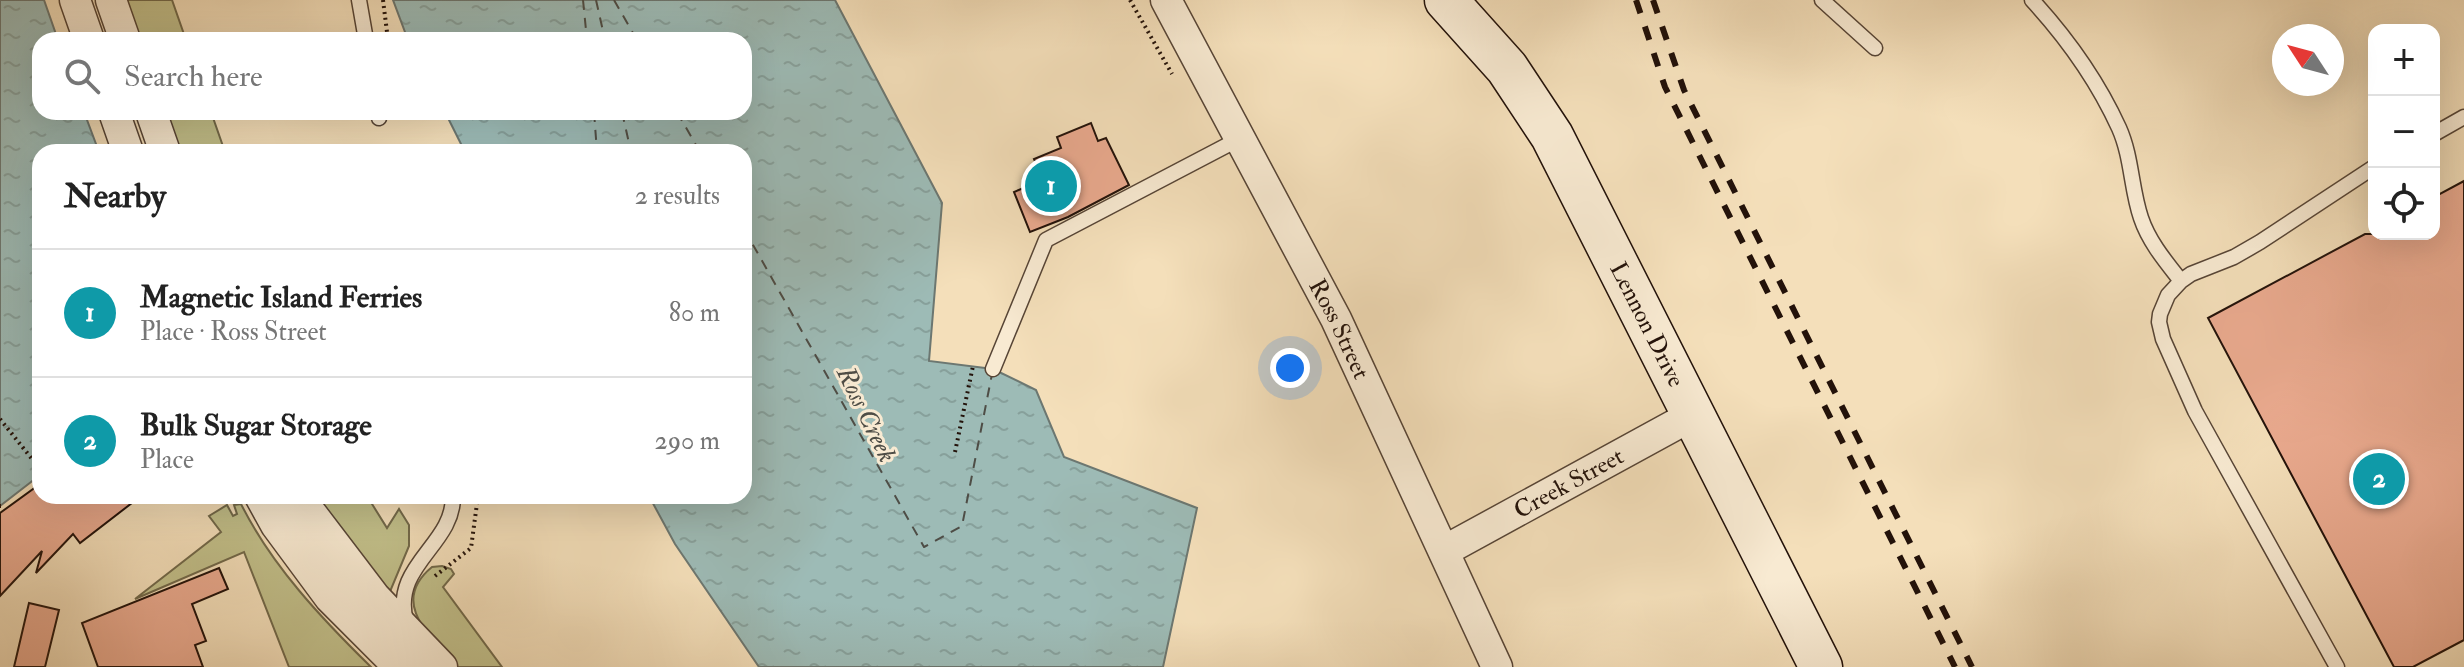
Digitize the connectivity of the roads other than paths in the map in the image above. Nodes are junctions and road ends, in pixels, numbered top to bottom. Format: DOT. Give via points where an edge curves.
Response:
graph roads {
  1 [pos="75,0"];
  2 [pos="111,0"];
  3 [pos="359,0"];
  4 [pos="1166,0"];
  5 [pos="1446,0"];
  6 [pos="1822,0"];
  7 [pos="2032,0"];
  8 [pos="86,32"];
  9 [pos="122,32"];
  10 [pos="365,32"];
  11 [pos="1875,48"];
  12 [pos="2464,117"];
  13 [pos="117,120"];
  14 [pos="154,120"];
  15 [pos="2440,131"];
  16 [pos="1239,139"];
  17 [pos="125,144"];
  18 [pos="162,144"];
  19 [pos="2372,168"];
  20 [pos="2181,281"];
  21 [pos="993,369"];
  22 [pos="1693,415"];
  23 [pos="264,504"];
  24 [pos="282,504"];
  25 [pos="304,504"];
  26 [pos="453,504"];
  27 [pos="1444,551"];
  28 [pos="408,632"];
  29 [pos="399,667"];
  30 [pos="416,667"];
  31 [pos="442,667"];
  32 [pos="1497,667"];
  33 [pos="1821,667"];
  34 [pos="2337,667"];
  1 -- 8 [label="street"];
  2 -- 9 [label="street"];
  3 -- 10 [label="lane"];
  4 -- 16 [label="street, Ross Street"];
  5 -- 22 [label="street, Lennon Drive" via="1507,68 1552,136"];
  6 -- 11 [label="lane"];
  7 -- 20 [label="lane" via="2062,35 2119,127 2146,231"];
  12 -- 15 [label="lane"];
  13 -- 17 [label="street"];
  14 -- 18 [label="street"];
  16 -- 21 [label="lane" via="1046,240"];
  16 -- 27 [label="street, Ross Street" via="1336,319"];
  19 -- 20 [label="lane" via="2260,242"];
  20 -- 34 [label="lane" via="2160,314 2163,339 2195,411"];
  22 -- 27 [label="street, Creek Street"];
  22 -- 33 [label="street, Lennon Drive"];
  23 -- 29 [label="street" via="330,598"];
  24 -- 30 [label="lane" via="339,582"];
  25 -- 28 [label="street"];
  26 -- 28 [label="lane" via="406,583 403,613"];
  27 -- 32 [label="street, Ross Street"];
  28 -- 31 [label="street"];
}
